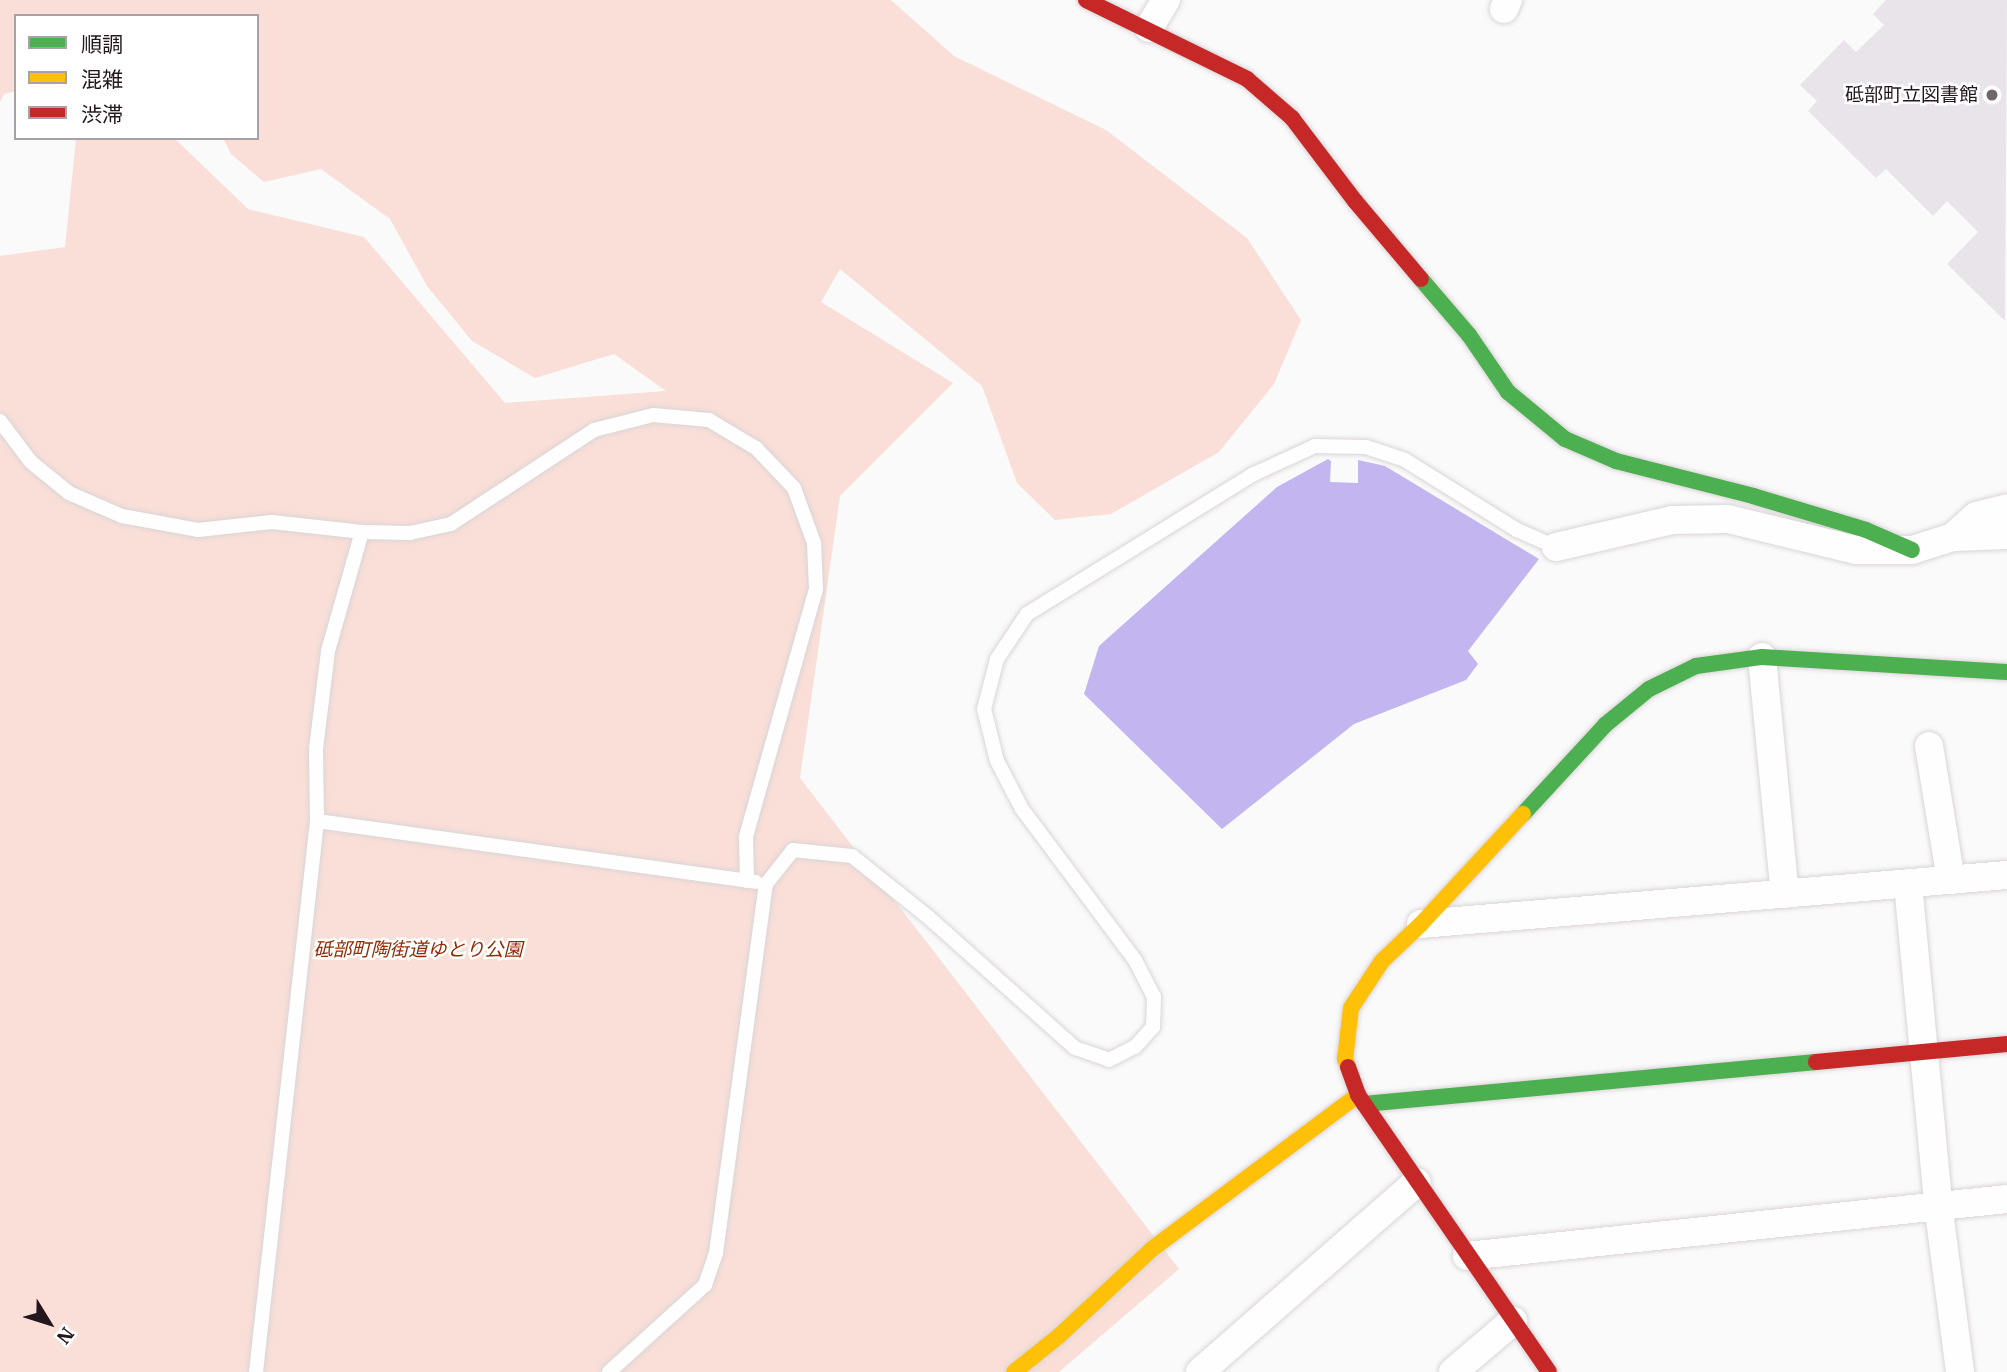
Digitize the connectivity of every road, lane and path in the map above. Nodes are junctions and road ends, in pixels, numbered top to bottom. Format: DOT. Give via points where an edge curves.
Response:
graph roads {
  1 [pos="1086,0"];
  2 [pos="1166,0"];
  3 [pos="1149,28"];
  4 [pos="0,421"];
  5 [pos="2007,508"];
  6 [pos="362,532"];
  7 [pos="2007,535"];
  8 [pos="1953,537"];
  9 [pos="1556,547"];
  10 [pos="1912,551"];
  11 [pos="1762,657"];
  12 [pos="2007,672"];
  13 [pos="1929,746"];
  14 [pos="317,821"];
  15 [pos="2007,876"];
  16 [pos="1951,880"];
  17 [pos="747,881"];
  18 [pos="766,884"];
  19 [pos="1908,884"];
  20 [pos="1784,894"];
  21 [pos="1421,925"];
  22 [pos="2007,1044"];
  23 [pos="1924,1051"];
  24 [pos="1361,1100"];
  25 [pos="1417,1182"];
  26 [pos="2007,1199"];
  27 [pos="1938,1204"];
  28 [pos="1467,1256"];
  29 [pos="1513,1321"];
  30 [pos="256,1372"];
  31 [pos="609,1372"];
  32 [pos="1014,1372"];
  33 [pos="1200,1372"];
  34 [pos="1453,1372"];
  35 [pos="1549,1372"];
  36 [pos="1960,1372"];
  1 -- 3 [label="street"];
  2 -- 3 [label="street"];
  3 -- 10 [label="street" via="1247,79 1292,118 1355,201 1469,335 1508,392 1565,439 1616,461 1866,530"];
  4 -- 6 [label="lane" via="31,461 69,493 122,516 198,530 272,522"];
  5 -- 8 [label="street" via="1976,516"];
  6 -- 14 [label="lane" via="328,651 316,748"];
  6 -- 17 [label="lane" via="410,533 451,524 594,430 653,415 709,420 756,449 794,488 814,543 816,589 746,837"];
  7 -- 8 [label="street"];
  8 -- 10 [label="street"];
  9 -- 10 [label="street" via="1672,520 1728,519 1856,550"];
  9 -- 18 [label="lane" via="1517,530 1405,460 1366,447 1315,446 1254,474 1027,614 998,659 984,709 997,761 1022,809 1135,960 1154,997 1153,1027 1135,1047 1109,1060 1075,1048 852,856 793,850"];
  11 -- 12 [label="street"];
  11 -- 20 [label="street"];
  11 -- 21 [label="street" via="1696,666 1649,689 1605,725"];
  13 -- 16 [label="street"];
  14 -- 17 [label="lane"];
  14 -- 30 [label="lane"];
  15 -- 16 [label="street"];
  16 -- 19 [label="street"];
  17 -- 18 [label="lane"];
  18 -- 31 [label="lane" via="716,1253 705,1285"];
  19 -- 20 [label="street"];
  19 -- 23 [label="street"];
  20 -- 21 [label="street"];
  21 -- 24 [label="street" via="1382,961 1351,1008 1345,1059"];
  22 -- 23 [label="street"];
  23 -- 24 [label="street"];
  23 -- 27 [label="street"];
  24 -- 25 [label="street"];
  24 -- 32 [label="street" via="1152,1249"];
  25 -- 28 [label="street"];
  25 -- 33 [label="street"];
  26 -- 27 [label="street"];
  27 -- 28 [label="street"];
  27 -- 36 [label="street"];
  28 -- 29 [label="street"];
  29 -- 34 [label="street"];
  29 -- 35 [label="street"];
}
